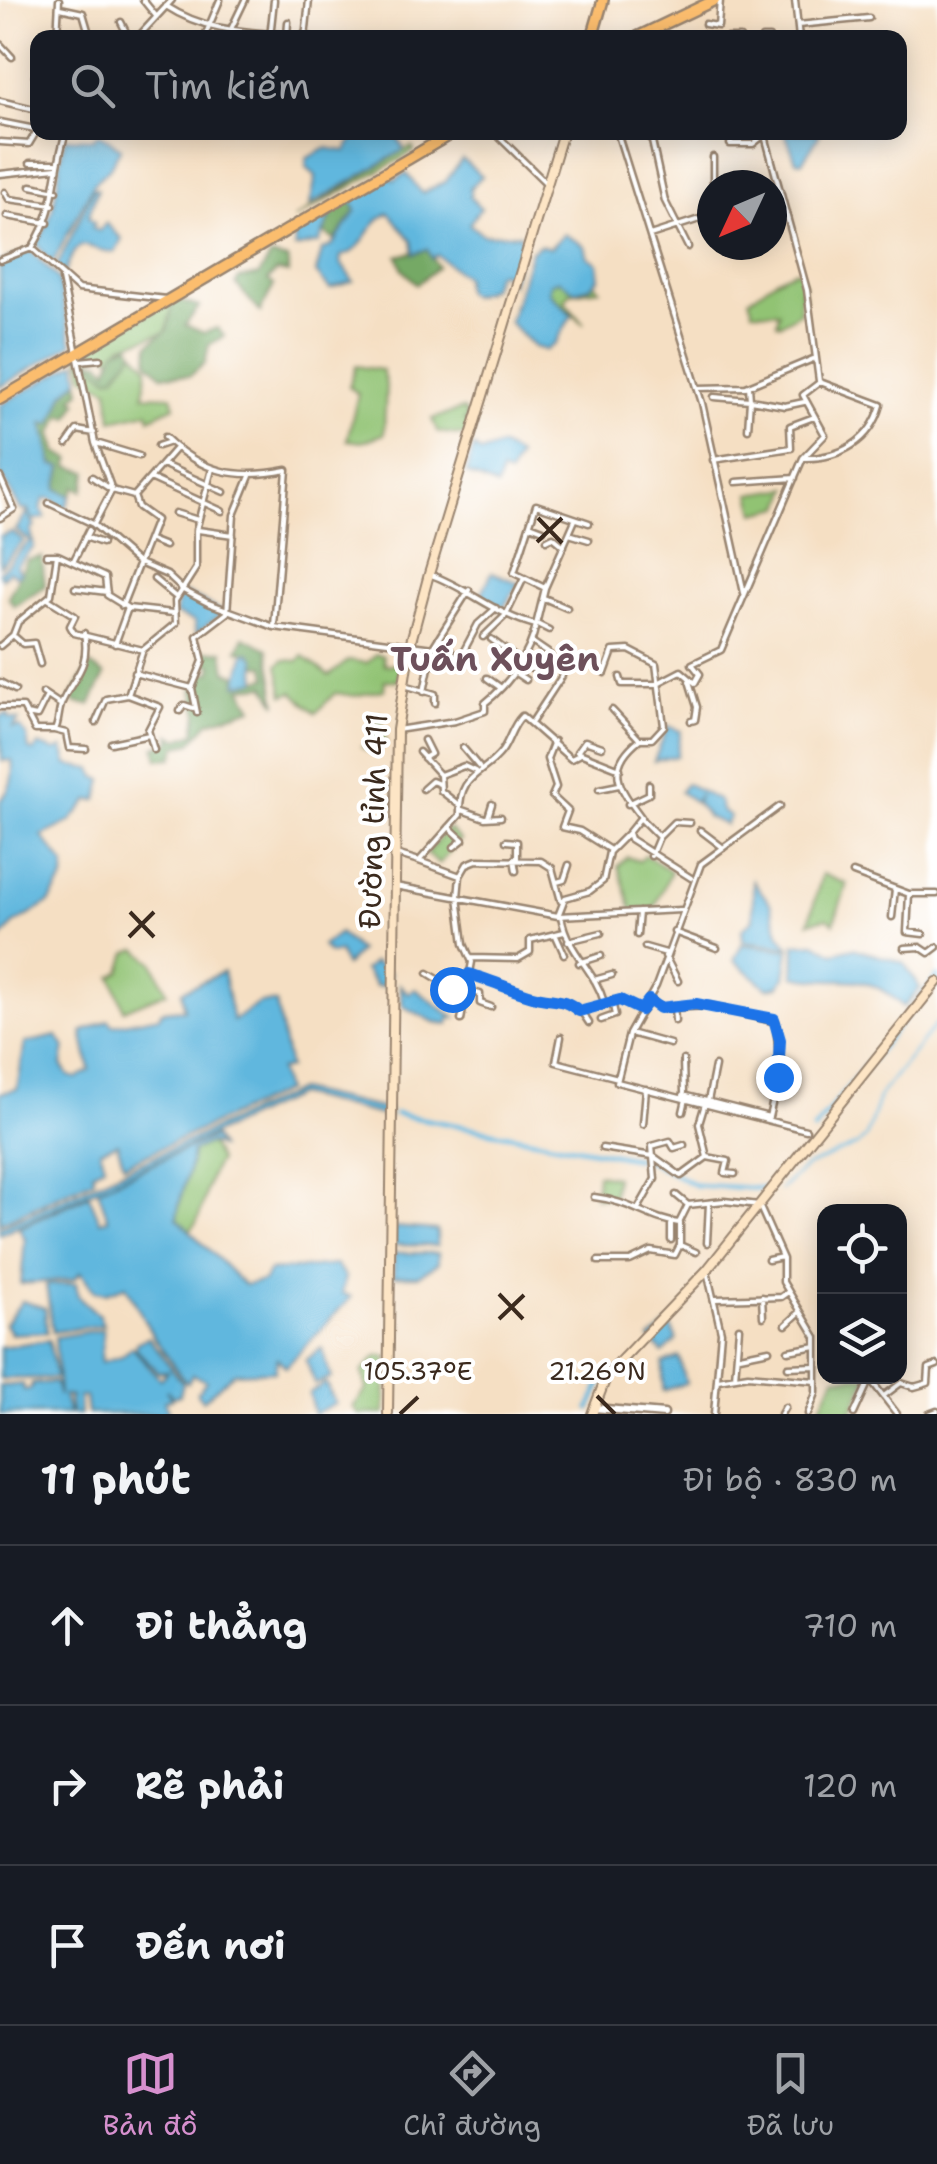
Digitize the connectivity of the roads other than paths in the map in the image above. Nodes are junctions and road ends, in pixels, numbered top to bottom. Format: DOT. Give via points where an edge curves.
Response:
graph roads {
  1 [pos="59,0"];
  2 [pos="143,0"];
  3 [pos="172,0"];
  4 [pos="220,0"];
  5 [pos="245,0"];
  6 [pos="274,0"];
  7 [pos="309,0"];
  8 [pos="603,0"];
  9 [pos="718,0"];
  10 [pos="795,0"];
  11 [pos="166,6"];
  12 [pos="60,8"];
  13 [pos="156,16"];
  14 [pos="869,18"];
  15 [pos="121,22"];
  16 [pos="288,22"];
  17 [pos="705,24"];
  18 [pos="798,25"];
  19 [pos="210,27"];
  20 [pos="230,29"];
  21 [pos="59,30"];
  22 [pos="88,30"];
  23 [pos="126,30"];
  24 [pos="144,30"];
  25 [pos="208,30"];
  26 [pos="235,30"];
  27 [pos="272,30"];
  28 [pos="287,30"];
  29 [pos="307,30"];
  30 [pos="594,30"];
  31 [pos="653,30"];
  32 [pos="798,30"];
  33 [pos="0,44"];
  34 [pos="12,58"];
  35 [pos="0,101"];
  36 [pos="30,108"];
  37 [pos="0,122"];
  38 [pos="30,128"];
  39 [pos="31,140"];
  40 [pos="64,140"];
  41 [pos="440,140"];
  42 [pos="502,140"];
  43 [pos="561,140"];
  44 [pos="620,140"];
  45 [pos="652,140"];
  46 [pos="757,140"];
  47 [pos="766,140"];
  48 [pos="0,142"];
  49 [pos="730,144"];
  50 [pos="713,157"];
  51 [pos="30,162"];
  52 [pos="56,165"];
  53 [pos="713,170"];
  54 [pos="774,170"];
  55 [pos="0,174"];
  56 [pos="547,184"];
  57 [pos="30,186"];
  58 [pos="57,191"];
  59 [pos="5,192"];
  60 [pos="54,205"];
  61 [pos="787,215"];
  62 [pos="7,216"];
  63 [pos="697,220"];
  64 [pos="48,224"];
  65 [pos="679,227"];
  66 [pos="650,235"];
  67 [pos="688,247"];
  68 [pos="32,248"];
  69 [pos="0,260"];
  70 [pos="62,280"];
  71 [pos="168,299"];
  72 [pos="78,357"];
  73 [pos="100,359"];
  74 [pos="813,359"];
  75 [pos="820,382"];
  76 [pos="749,386"];
  77 [pos="698,388"];
  78 [pos="714,397"];
  79 [pos="0,398"];
  80 [pos="750,400"];
  81 [pos="804,402"];
  82 [pos="814,417"];
  83 [pos="748,429"];
  84 [pos="94,432"];
  85 [pos="164,437"];
  86 [pos="170,442"];
  87 [pos="95,443"];
  88 [pos="68,444"];
  89 [pos="158,446"];
  90 [pos="176,448"];
  91 [pos="139,456"];
  92 [pos="803,458"];
  93 [pos="714,460"];
  94 [pos="162,464"];
  95 [pos="212,469"];
  96 [pos="251,474"];
  97 [pos="0,477"];
  98 [pos="92,477"];
  99 [pos="150,478"];
  100 [pos="796,478"];
  101 [pos="736,482"];
  102 [pos="208,486"];
  103 [pos="112,490"];
  104 [pos="224,492"];
  105 [pos="134,496"];
  106 [pos="49,502"];
  107 [pos="203,504"];
  108 [pos="222,511"];
  109 [pos="175,513"];
  110 [pos="0,518"];
  111 [pos="198,520"];
  112 [pos="576,520"];
  113 [pos="93,524"];
  114 [pos="589,524"];
  115 [pos="530,525"];
  116 [pos="89,530"];
  117 [pos="196,530"];
  118 [pos="543,530"];
  119 [pos="569,534"];
  120 [pos="232,535"];
  121 [pos="85,537"];
  122 [pos="150,540"];
  123 [pos="547,540"];
  124 [pos="589,540"];
  125 [pos="102,543"];
  126 [pos="165,546"];
  127 [pos="564,546"];
  128 [pos="46,555"];
  129 [pos="57,555"];
  130 [pos="73,562"];
  131 [pos="137,562"];
  132 [pos="428,574"];
  133 [pos="154,579"];
  134 [pos="522,580"];
  135 [pos="74,588"];
  136 [pos="545,588"];
  137 [pos="469,590"];
  138 [pos="184,591"];
  139 [pos="107,592"];
  140 [pos="744,593"];
  141 [pos="177,598"];
  142 [pos="543,598"];
  143 [pos="48,599"];
  144 [pos="125,607"];
  145 [pos="496,608"];
  146 [pos="567,608"];
  147 [pos="227,609"];
  148 [pos="173,613"];
  149 [pos="506,615"];
  150 [pos="536,624"];
  151 [pos="274,626"];
  152 [pos="550,630"];
  153 [pos="84,634"];
  154 [pos="13,635"];
  155 [pos="483,637"];
  156 [pos="439,638"];
  157 [pos="491,638"];
  158 [pos="532,642"];
  159 [pos="114,644"];
  160 [pos="410,645"];
  161 [pos="0,646"];
  162 [pos="432,648"];
  163 [pos="143,650"];
  164 [pos="551,655"];
  165 [pos="458,659"];
  166 [pos="520,662"];
  167 [pos="40,664"];
  168 [pos="428,666"];
  169 [pos="530,668"];
  170 [pos="134,672"];
  171 [pos="514,672"];
  172 [pos="605,673"];
  173 [pos="562,676"];
  174 [pos="620,677"];
  175 [pos="488,678"];
  176 [pos="526,680"];
  177 [pos="689,681"];
  178 [pos="0,682"];
  179 [pos="656,684"];
  180 [pos="404,685"];
  181 [pos="192,688"];
  182 [pos="501,688"];
  183 [pos="15,690"];
  184 [pos="424,692"];
  185 [pos="128,695"];
  186 [pos="434,703"];
  187 [pos="61,704"];
  188 [pos="0,707"];
  189 [pos="612,710"];
  190 [pos="180,711"];
  191 [pos="26,714"];
  192 [pos="691,721"];
  193 [pos="96,722"];
  194 [pos="532,722"];
  195 [pos="54,730"];
  196 [pos="397,730"];
  197 [pos="150,734"];
  198 [pos="424,740"];
  199 [pos="500,740"];
  200 [pos="639,740"];
  201 [pos="554,741"];
  202 [pos="111,743"];
  203 [pos="602,747"];
  204 [pos="86,748"];
  205 [pos="463,748"];
  206 [pos="504,748"];
  207 [pos="154,750"];
  208 [pos="419,752"];
  209 [pos="580,755"];
  210 [pos="424,758"];
  211 [pos="478,769"];
  212 [pos="620,769"];
  213 [pos="440,775"];
  214 [pos="439,784"];
  215 [pos="650,784"];
  216 [pos="619,785"];
  217 [pos="423,789"];
  218 [pos="599,789"];
  219 [pos="492,804"];
  220 [pos="628,804"];
  221 [pos="780,806"];
  222 [pos="460,807"];
  223 [pos="501,816"];
  224 [pos="488,817"];
  225 [pos="641,819"];
  226 [pos="690,823"];
  227 [pos="448,826"];
  228 [pos="700,830"];
  229 [pos="628,833"];
  230 [pos="660,837"];
  231 [pos="506,841"];
  232 [pos="720,846"];
  233 [pos="454,848"];
  234 [pos="610,850"];
  235 [pos="396,854"];
  236 [pos="651,856"];
  237 [pos="515,858"];
  238 [pos="418,861"];
  239 [pos="569,865"];
  240 [pos="516,871"];
  241 [pos="853,873"];
  242 [pos="460,876"];
  243 [pos="692,879"];
  244 [pos="558,882"];
  245 [pos="395,886"];
  246 [pos="895,889"];
  247 [pos="909,894"];
  248 [pos="937,894"];
  249 [pos="458,897"];
  250 [pos="561,901"];
  251 [pos="681,910"];
  252 [pos="639,912"];
  253 [pos="560,916"];
  254 [pos="892,917"];
  255 [pos="564,932"];
  256 [pos="674,932"];
  257 [pos="601,933"];
  258 [pos="555,934"];
  259 [pos="922,934"];
  260 [pos="637,936"];
  261 [pos="568,942"];
  262 [pos="645,948"];
  263 [pos="717,948"];
  264 [pos="904,948"];
  265 [pos="937,948"];
  266 [pos="564,954"];
  267 [pos="666,955"];
  268 [pos="600,956"];
  269 [pos="471,958"];
  270 [pos="579,963"];
  271 [pos="428,973"];
  272 [pos="469,974"];
  273 [pos="612,976"];
  274 [pos="594,980"];
  275 [pos="678,981"];
  276 [pos="937,982"];
  277 [pos="465,993"];
  278 [pos="649,1000"];
  279 [pos="612,1001"];
  280 [pos="604,1002"];
  281 [pos="674,1006"];
  282 [pos="491,1007"];
  283 [pos="641,1010"];
  284 [pos="581,1011"];
  285 [pos="461,1018"];
  286 [pos="601,1020"];
  287 [pos="674,1021"];
  288 [pos="589,1023"];
  289 [pos="630,1033"];
  290 [pos="561,1037"];
  291 [pos="670,1044"];
  292 [pos="683,1060"];
  293 [pos="715,1066"];
  294 [pos="618,1080"];
  295 [pos="646,1089"];
  296 [pos="684,1097"];
  297 [pos="706,1103"];
  298 [pos="683,1112"];
  299 [pos="643,1124"];
  300 [pos="806,1130"];
  301 [pos="684,1145"];
  302 [pos="602,1148"];
  303 [pos="708,1156"];
  304 [pos="655,1157"];
  305 [pos="735,1174"];
  306 [pos="676,1195"];
  307 [pos="594,1198"];
  308 [pos="709,1203"];
  309 [pos="757,1204"];
  310 [pos="688,1205"];
  311 [pos="638,1207"];
  312 [pos="660,1220"];
  313 [pos="671,1223"];
  314 [pos="680,1223"];
  315 [pos="655,1229"];
  316 [pos="671,1240"];
  317 [pos="707,1243"];
  318 [pos="680,1245"];
  319 [pos="696,1252"];
  320 [pos="782,1257"];
  321 [pos="768,1260"];
  322 [pos="598,1261"];
  323 [pos="707,1270"];
  324 [pos="788,1292"];
  325 [pos="762,1295"];
  326 [pos="714,1299"];
  327 [pos="800,1312"];
  328 [pos="762,1318"];
  329 [pos="786,1325"];
  330 [pos="738,1328"];
  331 [pos="816,1346"];
  332 [pos="769,1350"];
  333 [pos="788,1351"];
  334 [pos="740,1356"];
  335 [pos="937,1364"];
  336 [pos="788,1366"];
  337 [pos="816,1366"];
  338 [pos="735,1377"];
  339 [pos="718,1380"];
  340 [pos="814,1381"];
  341 [pos="885,1394"];
  342 [pos="785,1407"];
  343 [pos="593,1411"];
  344 [pos="937,1411"];
  345 [pos="388,1414"];
  346 [pos="664,1414"];
  347 [pos="714,1414"];
  348 [pos="781,1414"];
  349 [pos="808,1414"];
  350 [pos="854,1414"];
  351 [pos="897,1414"];
  352 [pos="928,1414"];
  1 -- 12 [label="street"];
  2 -- 13 [label="street"];
  3 -- 11 [label="street"];
  4 -- 19 [label="street"];
  5 -- 20 [label="street"];
  6 -- 27 [label="street"];
  7 -- 29 [label="street"];
  8 -- 30 [label="main road"];
  9 -- 17 [label="street" via="719,24"];
  9 -- 31 [label="main road"];
  10 -- 18 [label="street"];
  11 -- 13 [label="street"];
  11 -- 19 [label="street"];
  12 -- 21 [label="street"];
  12 -- 22 [label="street" via="84,13"];
  13 -- 24 [label="street"];
  14 -- 18 [label="street"];
  15 -- 23 [label="street"];
  16 -- 28 [label="street"];
  18 -- 32 [label="street"];
  19 -- 20 [label="street"];
  19 -- 25 [label="street"];
  20 -- 26 [label="street"];
  33 -- 34 [label="street"];
  35 -- 36 [label="street"];
  37 -- 38 [label="street"];
  39 -- 48 [label="street"];
  40 -- 52 [label="street"];
  41 -- 71 [label="main road"];
  42 -- 56 [label="street"];
  43 -- 56 [label="main road, Đường tỉnh 411"];
  44 -- 66 [label="street"];
  45 -- 65 [label="street" via="664,201"];
  46 -- 49 [label="street"];
  47 -- 54 [label="street"];
  50 -- 53 [label="street"];
  51 -- 52 [label="street"];
  52 -- 55 [label="street"];
  52 -- 58 [label="street"];
  56 -- 132 [label="main road, Đường tỉnh 411"];
  57 -- 58 [label="street"];
  58 -- 60 [label="street"];
  59 -- 60 [label="street" via="9,199"];
  60 -- 64 [label="street"];
  61 -- 74 [label="street" via="807,290"];
  62 -- 64 [label="street"];
  63 -- 65 [label="street"];
  64 -- 68 [label="street"];
  65 -- 66 [label="street"];
  65 -- 67 [label="street"];
  66 -- 77 [label="street"];
  68 -- 69 [label="street"];
  68 -- 70 [label="street"];
  70 -- 71 [label="street" via="78,289"];
  70 -- 72 [label="street"];
  71 -- 72 [label="main road"];
  72 -- 73 [label="street"];
  72 -- 79 [label="main road"];
  72 -- 84 [label="street"];
  74 -- 75 [label="street"];
  74 -- 76 [label="street"];
  75 -- 81 [label="street" via="803,395"];
  75 -- 92 [label="street" via="881,404 875,427 857,442 825,458"];
  76 -- 77 [label="street"];
  76 -- 80 [label="street"];
  77 -- 93 [label="street"];
  78 -- 80 [label="street"];
  80 -- 81 [label="street"];
  80 -- 83 [label="street"];
  81 -- 82 [label="street"];
  82 -- 92 [label="street" via="825,436"];
  82 -- 93 [label="street" via="790,426 791,448"];
  84 -- 87 [label="street"];
  84 -- 88 [label="street" via="77,430"];
  85 -- 86 [label="street"];
  86 -- 89 [label="street"];
  86 -- 90 [label="street"];
  87 -- 91 [label="street"];
  87 -- 103 [label="street"];
  90 -- 94 [label="street"];
  90 -- 95 [label="street"];
  92 -- 100 [label="street"];
  93 -- 140 [label="street"];
  94 -- 99 [label="street"];
  94 -- 102 [label="street"];
  95 -- 96 [label="street"];
  95 -- 102 [label="street"];
  96 -- 120 [label="street"];
  96 -- 151 [label="street" via="287,470"];
  97 -- 110 [label="street" via="14,509"];
  98 -- 103 [label="street"];
  99 -- 105 [label="street"];
  99 -- 107 [label="street"];
  100 -- 101 [label="street"];
  100 -- 140 [label="street"];
  102 -- 104 [label="street"];
  102 -- 107 [label="street"];
  103 -- 105 [label="street"];
  103 -- 113 [label="street"];
  105 -- 122 [label="street" via="138,508 156,518"];
  106 -- 113 [label="street"];
  107 -- 108 [label="street"];
  107 -- 111 [label="street"];
  109 -- 111 [label="street"];
  111 -- 117 [label="street"];
  112 -- 114 [label="street"];
  112 -- 115 [label="street" via="538,504"];
  112 -- 119 [label="street"];
  113 -- 131 [label="street"];
  115 -- 118 [label="street"];
  115 -- 134 [label="street" via="515,564"];
  116 -- 121 [label="street"];
  117 -- 120 [label="street"];
  117 -- 138 [label="street" via="196,568"];
  119 -- 124 [label="street"];
  119 -- 127 [label="street"];
  120 -- 147 [label="street"];
  121 -- 125 [label="street"];
  121 -- 130 [label="street"];
  122 -- 126 [label="street"];
  122 -- 131 [label="street"];
  123 -- 127 [label="street"];
  127 -- 136 [label="street"];
  128 -- 129 [label="street"];
  129 -- 130 [label="street"];
  129 -- 143 [label="street"];
  130 -- 139 [label="street" via="105,576"];
  131 -- 138 [label="street" via="167,574"];
  131 -- 144 [label="street"];
  132 -- 137 [label="street"];
  132 -- 160 [label="main road, Đường tỉnh 411"];
  133 -- 141 [label="street"];
  134 -- 136 [label="street"];
  134 -- 149 [label="street"];
  135 -- 139 [label="street"];
  136 -- 142 [label="street"];
  137 -- 145 [label="street"];
  137 -- 156 [label="street"];
  138 -- 141 [label="street"];
  138 -- 147 [label="street"];
  139 -- 144 [label="street"];
  140 -- 177 [label="street" via="722,650 692,664 700,674"];
  141 -- 148 [label="street"];
  142 -- 146 [label="street"];
  142 -- 150 [label="street"];
  143 -- 153 [label="street" via="75,616 72,631"];
  143 -- 154 [label="street" via="18,622"];
  144 -- 148 [label="street"];
  144 -- 159 [label="street"];
  145 -- 149 [label="street"];
  145 -- 165 [label="street"];
  147 -- 151 [label="street"];
  147 -- 181 [label="street" via="196,636 202,661"];
  148 -- 163 [label="street" via="175,624"];
  149 -- 150 [label="street"];
  149 -- 155 [label="street"];
  150 -- 152 [label="street"];
  150 -- 158 [label="street"];
  151 -- 160 [label="street"];
  153 -- 159 [label="street"];
  153 -- 187 [label="street" via="78,680"];
  154 -- 161 [label="street"];
  154 -- 167 [label="street" via="22,644 34,643"];
  156 -- 162 [label="street"];
  156 -- 165 [label="street"];
  157 -- 166 [label="street"];
  158 -- 164 [label="street"];
  158 -- 166 [label="street"];
  159 -- 163 [label="street"];
  160 -- 162 [label="street"];
  160 -- 180 [label="main road, Đường tỉnh 411"];
  162 -- 168 [label="street"];
  163 -- 170 [label="street"];
  165 -- 168 [label="street"];
  166 -- 169 [label="street"];
  166 -- 171 [label="street"];
  168 -- 184 [label="street"];
  170 -- 181 [label="street"];
  170 -- 185 [label="street"];
  171 -- 176 [label="street"];
  171 -- 182 [label="street"];
  172 -- 179 [label="street" via="610,652 629,650 655,663"];
  173 -- 194 [label="street"];
  174 -- 179 [label="street" via="621,684"];
  175 -- 182 [label="street"];
  177 -- 179 [label="street" via="680,672"];
  177 -- 192 [label="street" via="697,707"];
  178 -- 183 [label="street"];
  179 -- 200 [label="street" via="664,726 652,739"];
  180 -- 184 [label="street"];
  180 -- 196 [label="main road, Đường tỉnh 411"];
  181 -- 190 [label="street" via="195,710 184,705"];
  182 -- 196 [label="street" via="484,711"];
  184 -- 186 [label="street" via="436,694"];
  185 -- 193 [label="street" via="106,699"];
  185 -- 197 [label="street" via="160,707"];
  187 -- 191 [label="street" via="44,695 37,716"];
  187 -- 195 [label="street"];
  188 -- 191 [label="street" via="23,707"];
  189 -- 200 [label="street"];
  191 -- 195 [label="street" via="35,730"];
  194 -- 201 [label="street"];
  194 -- 206 [label="street" via="519,718"];
  195 -- 204 [label="street" via="66,733 70,748"];
  196 -- 235 [label="main road, Đường tỉnh 411"];
  197 -- 202 [label="street"];
  197 -- 207 [label="street"];
  198 -- 210 [label="street" via="431,752"];
  199 -- 206 [label="street"];
  200 -- 212 [label="street"];
  201 -- 209 [label="street" via="572,760"];
  201 -- 234 [label="street" via="547,759 556,787 552,796 568,810 562,827"];
  203 -- 209 [label="street" via="584,741"];
  205 -- 211 [label="street"];
  206 -- 211 [label="street"];
  208 -- 210 [label="street"];
  209 -- 212 [label="street"];
  210 -- 213 [label="street"];
  211 -- 213 [label="street" via="464,766"];
  211 -- 222 [label="street"];
  212 -- 216 [label="street"];
  213 -- 214 [label="street"];
  214 -- 217 [label="street"];
  214 -- 222 [label="street"];
  215 -- 220 [label="street" via="649,794"];
  216 -- 218 [label="street"];
  216 -- 220 [label="street"];
  219 -- 224 [label="street"];
  220 -- 225 [label="street"];
  221 -- 232 [label="street"];
  222 -- 224 [label="street"];
  222 -- 227 [label="street"];
  223 -- 224 [label="street"];
  225 -- 229 [label="street"];
  225 -- 230 [label="street"];
  226 -- 230 [label="street" via="674,822"];
  227 -- 233 [label="street" via="463,839"];
  227 -- 238 [label="street"];
  228 -- 232 [label="street"];
  229 -- 234 [label="street"];
  229 -- 236 [label="street"];
  230 -- 236 [label="street"];
  231 -- 237 [label="street" via="517,842"];
  232 -- 243 [label="street"];
  234 -- 250 [label="street" via="604,881"];
  235 -- 238 [label="street"];
  235 -- 245 [label="main road, Đường tỉnh 411"];
  236 -- 243 [label="street"];
  237 -- 240 [label="street"];
  237 -- 242 [label="street" via="471,861"];
  237 -- 244 [label="street" via="547,863"];
  238 -- 242 [label="street"];
  239 -- 244 [label="street"];
  241 -- 246 [label="street"];
  242 -- 249 [label="street"];
  243 -- 251 [label="street"];
  244 -- 250 [label="street"];
  245 -- 249 [label="street"];
  245 -- 345 [label="main road, Đường tỉnh 411"];
  246 -- 247 [label="street"];
  246 -- 254 [label="street"];
  247 -- 248 [label="street"];
  247 -- 259 [label="street" via="907,932"];
  249 -- 253 [label="street"];
  249 -- 269 [label="street"];
  250 -- 253 [label="street"];
  251 -- 252 [label="street"];
  251 -- 256 [label="street"];
  252 -- 253 [label="street"];
  252 -- 260 [label="street"];
  253 -- 255 [label="street"];
  255 -- 258 [label="street"];
  255 -- 261 [label="street"];
  256 -- 263 [label="street"];
  256 -- 267 [label="street"];
  257 -- 261 [label="street"];
  258 -- 266 [label="street"];
  258 -- 269 [label="street" via="530,940 530,952 518,959"];
  261 -- 270 [label="street"];
  262 -- 267 [label="street"];
  264 -- 265 [label="street"];
  267 -- 275 [label="street"];
  267 -- 278 [label="street"];
  268 -- 270 [label="street"];
  269 -- 272 [label="street"];
  270 -- 274 [label="street"];
  271 -- 277 [label="street"];
  272 -- 277 [label="street"];
  272 -- 284 [label="street" via="537,998 561,999"];
  273 -- 274 [label="street"];
  274 -- 280 [label="street"];
  276 -- 309 [label="main road"];
  277 -- 282 [label="street" via="480,994 479,1002"];
  277 -- 285 [label="street"];
  278 -- 281 [label="street" via="660,1008"];
  278 -- 283 [label="street"];
  279 -- 280 [label="street"];
  279 -- 283 [label="street" via="626,1000"];
  279 -- 286 [label="street" via="615,1015"];
  280 -- 284 [label="street"];
  281 -- 287 [label="street"];
  281 -- 297 [label="street" via="722,1007 776,1022 780,1070 770,1116"];
  283 -- 289 [label="street"];
  284 -- 288 [label="street"];
  289 -- 291 [label="street"];
  289 -- 294 [label="street"];
  290 -- 294 [label="street" via="556,1062"];
  292 -- 296 [label="street"];
  293 -- 297 [label="street"];
  294 -- 295 [label="street"];
  295 -- 296 [label="street"];
  295 -- 299 [label="street"];
  296 -- 297 [label="street"];
  296 -- 298 [label="street"];
  297 -- 300 [label="street"];
  297 -- 303 [label="street" via="699,1124"];
  301 -- 304 [label="street" via="652,1145"];
  302 -- 304 [label="street"];
  303 -- 304 [label="street" via="681,1176"];
  303 -- 305 [label="street" via="728,1161 725,1173"];
  304 -- 311 [label="street" via="655,1179"];
  306 -- 310 [label="street"];
  307 -- 311 [label="street"];
  308 -- 309 [label="street"];
  308 -- 310 [label="street"];
  308 -- 317 [label="street"];
  309 -- 320 [label="street"];
  309 -- 323 [label="main road"];
  310 -- 314 [label="street"];
  311 -- 312 [label="street"];
  312 -- 313 [label="street"];
  312 -- 315 [label="street"];
  313 -- 314 [label="street"];
  313 -- 316 [label="street"];
  314 -- 318 [label="street"];
  318 -- 319 [label="street"];
  318 -- 322 [label="street" via="675,1255 651,1251 630,1261"];
  320 -- 321 [label="street"];
  320 -- 324 [label="street"];
  323 -- 326 [label="street"];
  323 -- 343 [label="main road" via="608,1374"];
  324 -- 325 [label="street" via="781,1298"];
  324 -- 327 [label="street"];
  325 -- 326 [label="street"];
  325 -- 328 [label="street"];
  326 -- 339 [label="street" via="722,1332"];
  327 -- 329 [label="street"];
  327 -- 331 [label="street"];
  330 -- 334 [label="street"];
  331 -- 333 [label="street"];
  331 -- 337 [label="street"];
  332 -- 334 [label="street"];
  334 -- 338 [label="street"];
  335 -- 341 [label="street" via="929,1368 928,1384 901,1383"];
  336 -- 337 [label="street"];
  337 -- 340 [label="street"];
  338 -- 339 [label="street"];
  338 -- 340 [label="street"];
  339 -- 347 [label="street"];
  340 -- 349 [label="street"];
  341 -- 350 [label="street" via="870,1379"];
  341 -- 351 [label="street"];
  342 -- 348 [label="street"];
  343 -- 346 [label="street"];
  344 -- 352 [label="street"];
}
